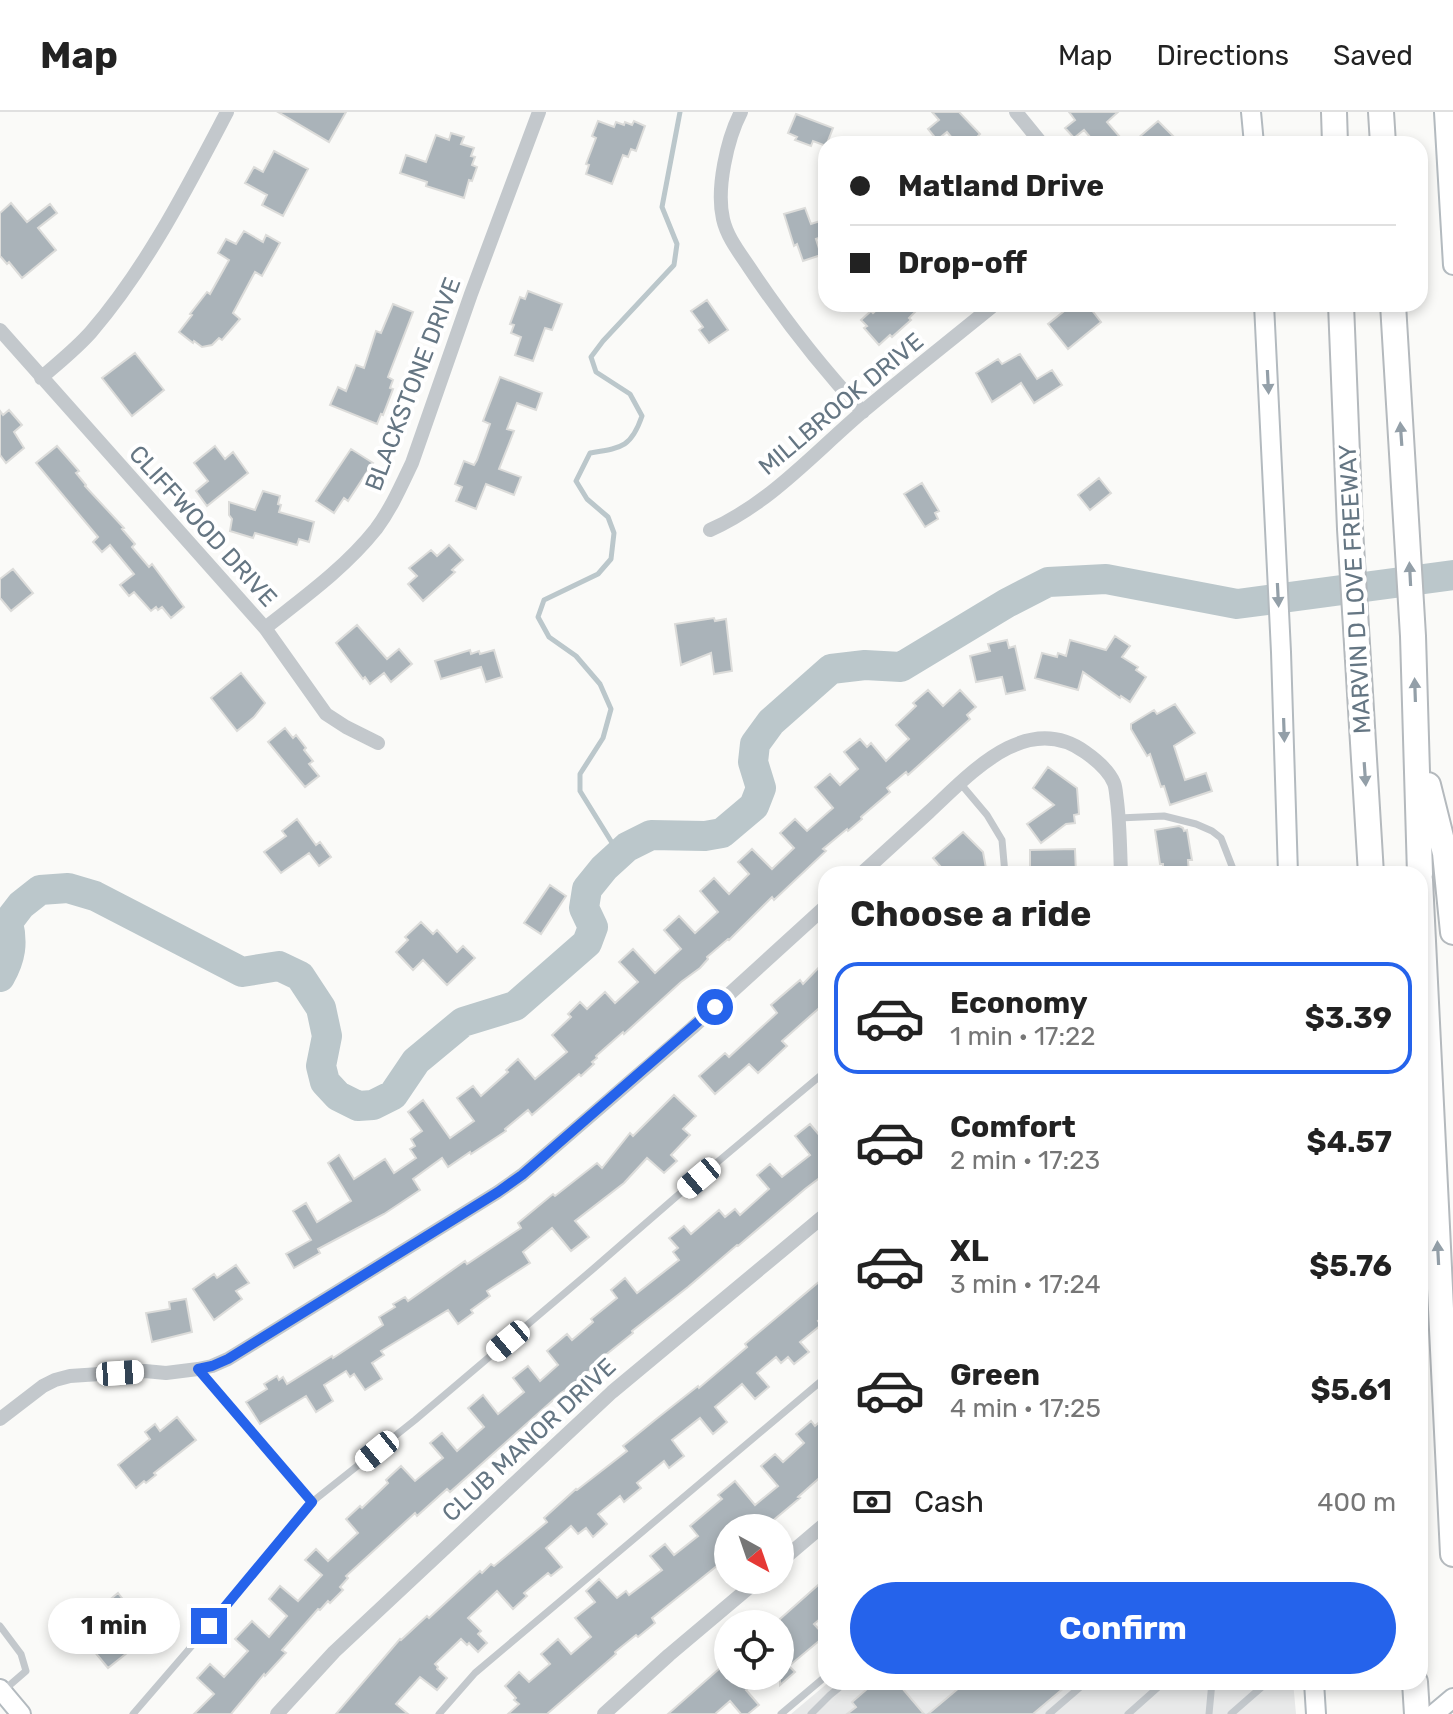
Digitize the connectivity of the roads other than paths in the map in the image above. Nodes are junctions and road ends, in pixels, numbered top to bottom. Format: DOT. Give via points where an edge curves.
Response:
graph roads {
  1 [pos="227,112"];
  2 [pos="539,112"];
  3 [pos="741,112"];
  4 [pos="1016,112"];
  5 [pos="1251,112"];
  6 [pos="1334,112"];
  7 [pos="1381,112"];
  8 [pos="1444,112"];
  9 [pos="1036,136"];
  10 [pos="1253,136"];
  11 [pos="1335,136"];
  12 [pos="1382,136"];
  13 [pos="1453,265"];
  14 [pos="985,312"];
  15 [pos="1264,312"];
  16 [pos="1341,312"];
  17 [pos="1394,312"];
  18 [pos="0,330"];
  19 [pos="41,378"];
  20 [pos="863,412"];
  21 [pos="710,530"];
  22 [pos="265,628"];
  23 [pos="378,743"];
  24 [pos="1417,744"];
  25 [pos="960,783"];
  26 [pos="1119,818"];
  27 [pos="870,866"];
  28 [pos="1004,866"];
  29 [pos="1121,866"];
  30 [pos="1232,866"];
  31 [pos="1288,866"];
  32 [pos="1370,866"];
  33 [pos="1420,866"];
  34 [pos="818,913"];
  35 [pos="1453,932"];
  36 [pos="1428,1043"];
  37 [pos="818,1078"];
  38 [pos="818,1221"];
  39 [pos="198,1369"];
  40 [pos="818,1384"];
  41 [pos="2,1413"];
  42 [pos="312,1502"];
  43 [pos="818,1530"];
  44 [pos="794,1550"];
  45 [pos="1453,1554"];
  46 [pos="741,1594"];
  47 [pos="0,1626"];
  48 [pos="818,1683"];
  49 [pos="836,1690"];
  50 [pos="1077,1690"];
  51 [pos="1155,1690"];
  52 [pos="1211,1690"];
  53 [pos="1258,1690"];
  54 [pos="1314,1690"];
  55 [pos="1416,1690"];
  56 [pos="1,1692"];
  57 [pos="1453,1698"];
  58 [pos="21,1714"];
  59 [pos="133,1714"];
  60 [pos="277,1714"];
  61 [pos="439,1714"];
  62 [pos="604,1714"];
  63 [pos="781,1714"];
  64 [pos="811,1714"];
  65 [pos="1049,1714"];
  66 [pos="1128,1714"];
  67 [pos="1209,1714"];
  68 [pos="1231,1714"];
  69 [pos="1316,1714"];
  70 [pos="1417,1714"];
  71 [pos="1434,1714"];
  1 -- 19 [label="street" via="128,285 89,334"];
  2 -- 22 [label="street, BLACKSTONE DRIVE" via="400,488 375,530 333,574"];
  3 -- 20 [label="street" via="723,171 726,230 770,299"];
  4 -- 9 [label="street"];
  5 -- 10 [label="main road"];
  6 -- 11 [label="highway"];
  7 -- 12 [label="highway"];
  8 -- 13 [label="main road"];
  14 -- 20 [label="street, MILLBROOK DRIVE"];
  15 -- 31 [label="main road, one-way"];
  16 -- 32 [label="highway, MARVIN D LOVE FREEWAY, one-way"];
  24 -- 17 [label="highway, one-way"];
  18 -- 19 [label="street, CLIFFWOOD DRIVE"];
  19 -- 22 [label="street, CLIFFWOOD DRIVE"];
  20 -- 21 [label="street, MILLBROOK DRIVE" via="758,504"];
  22 -- 23 [label="street, CLIFFWOOD DRIVE" via="326,714"];
  24 -- 33 [label="highway"];
  24 -- 35 [label="highway" via="1445,853"];
  25 -- 26 [label="street" via="1009,747 1027,740 1062,741 1096,760 1114,781"];
  25 -- 27 [label="street"];
  25 -- 28 [label="lane" via="1002,840"];
  26 -- 29 [label="street"];
  26 -- 30 [label="lane" via="1164,816 1196,824 1221,838"];
  34 -- 39 [label="street" via="522,1175 228,1359"];
  45 -- 36 [label="highway, one-way"];
  37 -- 42 [label="lane"];
  38 -- 60 [label="street, CLUB MANOR DRIVE" via="612,1392 334,1652"];
  39 -- 41 [label="street" via="70,1376 43,1386"];
  39 -- 42 [label="lane"];
  40 -- 61 [label="lane" via="475,1673"];
  42 -- 59 [label="lane"];
  43 -- 44 [label="street"];
  46 -- 62 [label="street"];
  47 -- 56 [label="lane" via="21,1654 26,1671"];
  48 -- 63 [label="lane"];
  49 -- 64 [label="lane"];
  50 -- 65 [label="lane"];
  51 -- 66 [label="lane"];
  52 -- 67 [label="lane"];
  53 -- 68 [label="lane"];
  54 -- 69 [label="main road"];
  55 -- 70 [label="highway"];
  56 -- 58 [label="main road"];
  57 -- 71 [label="main road"];
}
